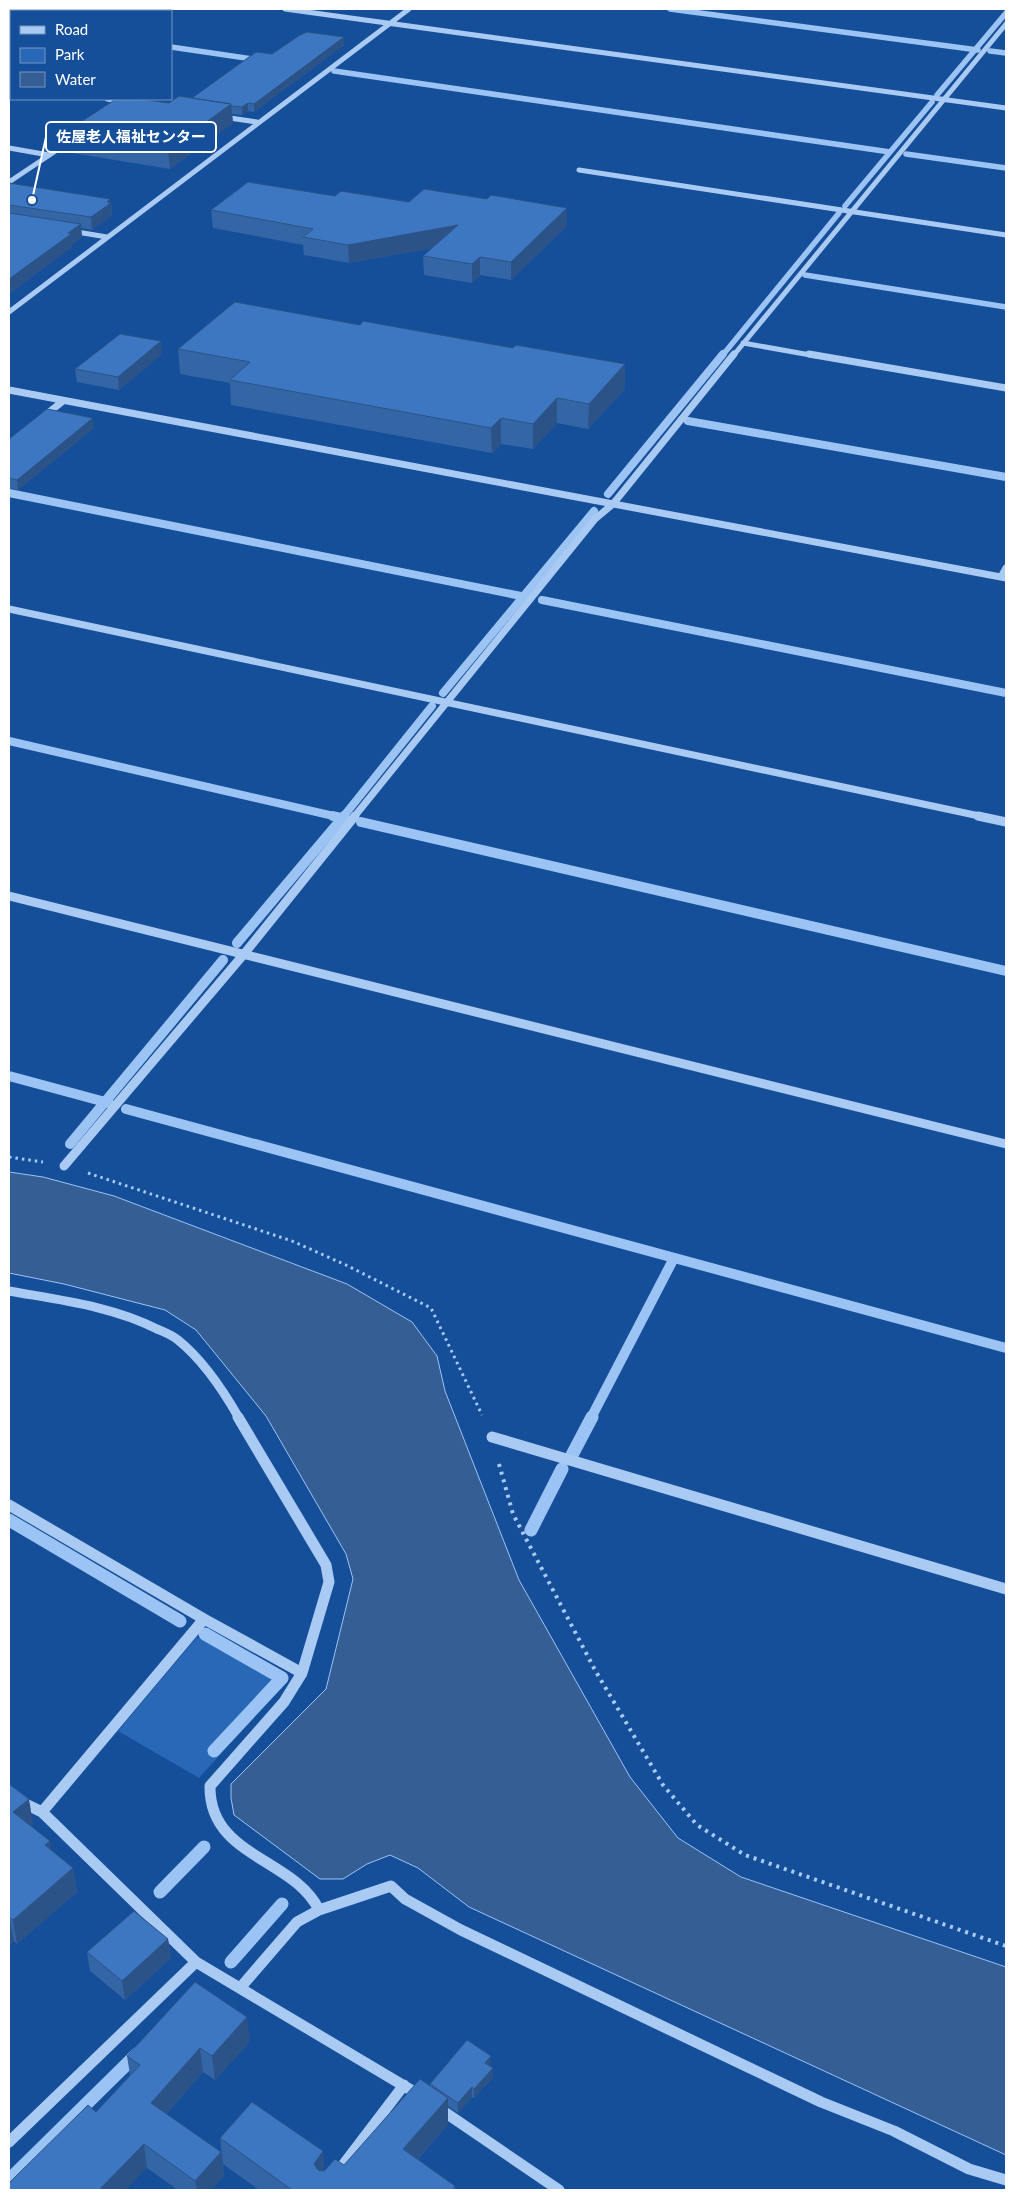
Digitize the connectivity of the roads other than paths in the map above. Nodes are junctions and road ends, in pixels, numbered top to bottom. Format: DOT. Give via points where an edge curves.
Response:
graph roads {
  1 [pos="285,9"];
  2 [pos="409,9"];
  3 [pos="390,23"];
  4 [pos="1006,24"];
  5 [pos="114,100"];
  6 [pos="943,100"];
  7 [pos="128,102"];
  8 [pos="138,103"];
  9 [pos="120,107"];
  10 [pos="1006,108"];
  11 [pos="213,115"];
  12 [pos="257,122"];
  13 [pos="81,134"];
  14 [pos="9,148"];
  15 [pos="49,155"];
  16 [pos="579,170"];
  17 [pos="9,182"];
  18 [pos="850,211"];
  19 [pos="63,230"];
  20 [pos="1006,234"];
  21 [pos="108,237"];
  22 [pos="9,312"];
  23 [pos="743,344"];
  24 [pos="1006,388"];
  25 [pos="9,390"];
  26 [pos="63,401"];
  27 [pos="40,419"];
  28 [pos="613,504"];
  29 [pos="1006,568"];
  30 [pos="1004,578"];
  31 [pos="9,608"];
  32 [pos="449,703"];
  33 [pos="1006,822"];
  34 [pos="9,896"];
  35 [pos="244,954"];
  36 [pos="1006,1144"];
  37 [pos="64,1166"];
  38 [pos="9,1291"];
  39 [pos="492,1437"];
  40 [pos="9,1505"];
  41 [pos="1006,1589"];
  42 [pos="204,1619"];
  43 [pos="302,1673"];
  44 [pos="9,1796"];
  45 [pos="42,1812"];
  46 [pos="318,1910"];
  47 [pos="196,1962"];
  48 [pos="240,1988"];
  49 [pos="404,2085"];
  50 [pos="9,2142"];
  51 [pos="1006,2180"];
  52 [pos="324,2190"];
  53 [pos="559,2190"];
  1 -- 3 [label="street"];
  2 -- 3 [label="street"];
  3 -- 6 [label="street"];
  3 -- 12 [label="street"];
  4 -- 6 [label="street"];
  5 -- 7 [label="street"];
  6 -- 10 [label="street"];
  6 -- 18 [label="street"];
  7 -- 8 [label="street"];
  7 -- 9 [label="street"];
  11 -- 12 [label="street"];
  12 -- 21 [label="street"];
  13 -- 15 [label="street"];
  14 -- 15 [label="street"];
  15 -- 17 [label="street"];
  16 -- 18 [label="street"];
  18 -- 20 [label="street"];
  18 -- 23 [label="street"];
  19 -- 21 [label="street"];
  21 -- 22 [label="street"];
  23 -- 24 [label="street"];
  23 -- 28 [label="street"];
  25 -- 26 [label="street"];
  26 -- 27 [label="street"];
  26 -- 28 [label="street"];
  28 -- 30 [label="street"];
  28 -- 32 [label="street" via="595,520"];
  29 -- 30 [label="street"];
  31 -- 32 [label="street"];
  32 -- 33 [label="street"];
  32 -- 35 [label="street"];
  34 -- 35 [label="street"];
  35 -- 36 [label="street"];
  35 -- 37 [label="street"];
  38 -- 43 [label="street" via="136,1318 177,1339 225,1394 326,1565 329,1582"];
  39 -- 41 [label="street"];
  40 -- 42 [label="street"];
  42 -- 43 [label="street"];
  42 -- 45 [label="street"];
  43 -- 46 [label="street" via="284,1702 210,1786 208,1798 216,1821 260,1860 310,1894"];
  44 -- 45 [label="street"];
  45 -- 47 [label="street"];
  46 -- 48 [label="street" via="297,1922"];
  46 -- 51 [label="street" via="391,1886 405,1899 460,1930 822,2102 894,2131 969,2169"];
  47 -- 48 [label="street"];
  47 -- 50 [label="street"];
  48 -- 49 [label="street"];
  49 -- 52 [label="street"];
  49 -- 53 [label="street"];
}
